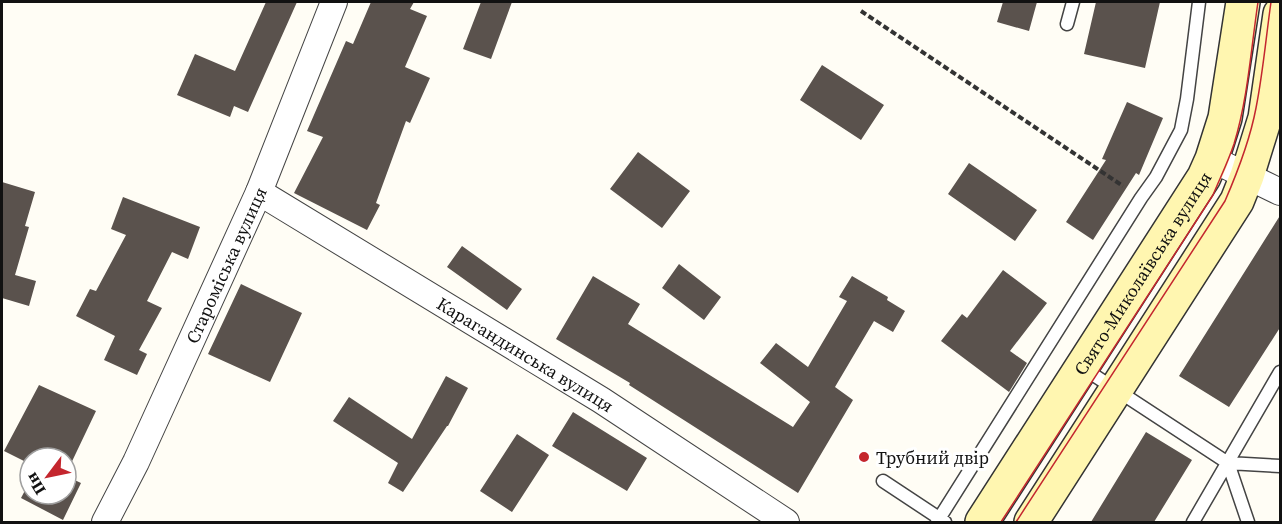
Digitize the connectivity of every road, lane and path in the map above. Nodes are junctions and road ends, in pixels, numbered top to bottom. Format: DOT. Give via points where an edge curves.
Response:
graph roads {
  1 [pos="334,2"];
  2 [pos="1073,2"];
  3 [pos="1199,2"];
  4 [pos="1243,2"];
  5 [pos="861,11"];
  6 [pos="1281,14"];
  7 [pos="1067,24"];
  8 [pos="1212,159"];
  9 [pos="1247,176"];
  10 [pos="259,192"];
  11 [pos="1281,192"];
  12 [pos="1141,198"];
  13 [pos="1082,367"];
  14 [pos="1281,372"];
  15 [pos="1116,390"];
  16 [pos="1227,463"];
  17 [pos="1281,466"];
  18 [pos="883,481"];
  19 [pos="941,521"];
  20 [pos="105,522"];
  21 [pos="786,522"];
  22 [pos="982,522"];
  23 [pos="1031,522"];
  24 [pos="1193,522"];
  25 [pos="1248,522"];
  1 -- 10 [label="street, Староміська вулиця"];
  2 -- 7 [label="lane"];
  3 -- 12 [label="lane" via="1181,130"];
  4 -- 8 [label="main road, Свято-Миколаївська вулиця" via="1225,118"];
  5 -- 12 [label="path"];
  6 -- 9 [label="main road" via="1265,118"];
  8 -- 9 [label="street"];
  8 -- 13 [label="main road, Свято-Миколаївська вулиця"];
  9 -- 11 [label="street"];
  9 -- 15 [label="main road" via="1237,201"];
  10 -- 20 [label="street, Староміська вулиця"];
  10 -- 21 [label="street, Карагандинська вулиця" via="601,400"];
  12 -- 19 [label="lane"];
  13 -- 15 [label="lane"];
  13 -- 22 [label="main road, Свято-Миколаївська вулиця"];
  14 -- 16 [label="lane"];
  15 -- 16 [label="lane"];
  15 -- 23 [label="main road"];
  16 -- 17 [label="lane"];
  16 -- 24 [label="lane"];
  16 -- 25 [label="lane"];
  18 -- 19 [label="lane"];
}
